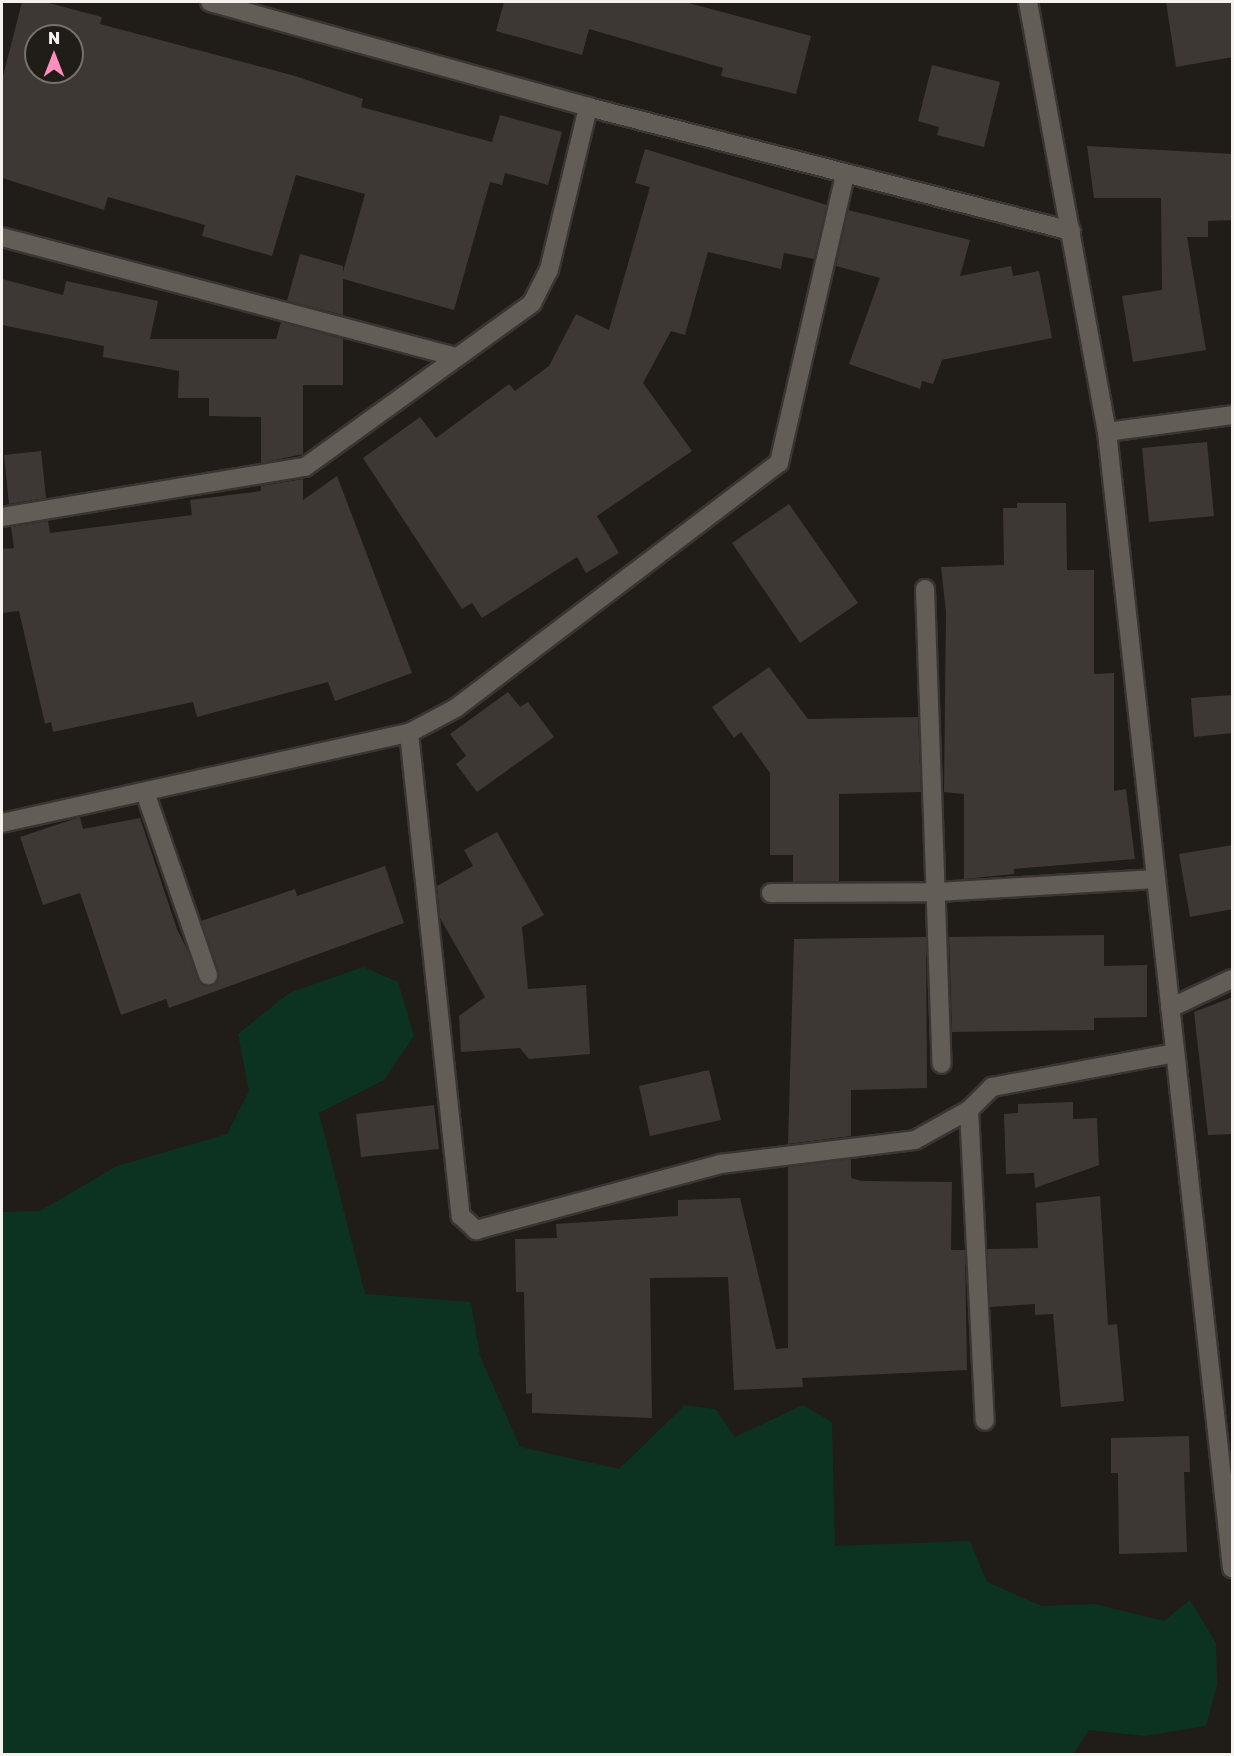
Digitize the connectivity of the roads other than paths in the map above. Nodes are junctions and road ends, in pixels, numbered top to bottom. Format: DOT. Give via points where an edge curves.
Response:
graph roads {
  1 [pos="210,2"];
  2 [pos="1029,2"];
  3 [pos="237,5"];
  4 [pos="588,107"];
  5 [pos="845,175"];
  6 [pos="1071,231"];
  7 [pos="2,237"];
  8 [pos="456,357"];
  9 [pos="1233,415"];
  10 [pos="1107,432"];
  11 [pos="2,517"];
  12 [pos="925,589"];
  13 [pos="409,733"];
  14 [pos="145,792"];
  15 [pos="2,824"];
  16 [pos="1156,879"];
  17 [pos="937,892"];
  18 [pos="771,893"];
  19 [pos="208,975"];
  20 [pos="1233,979"];
  21 [pos="1170,1008"];
  22 [pos="1175,1053"];
  23 [pos="942,1064"];
  24 [pos="969,1110"];
  25 [pos="986,1421"];
  26 [pos="1233,1568"];
  1 -- 3 [label="street"];
  2 -- 6 [label="street"];
  3 -- 4 [label="street"];
  4 -- 5 [label="street"];
  4 -- 8 [label="street" via="549,270 532,303"];
  5 -- 6 [label="street"];
  5 -- 13 [label="street" via="779,463 456,708"];
  6 -- 10 [label="street"];
  7 -- 8 [label="street"];
  8 -- 11 [label="street" via="305,467"];
  9 -- 10 [label="street"];
  10 -- 16 [label="street"];
  12 -- 17 [label="street"];
  13 -- 14 [label="street"];
  13 -- 24 [label="street" via="461,1216 476,1230 720,1164 915,1140"];
  14 -- 15 [label="street"];
  14 -- 19 [label="street"];
  16 -- 17 [label="street"];
  16 -- 21 [label="street"];
  17 -- 18 [label="street"];
  17 -- 23 [label="street"];
  20 -- 21 [label="street"];
  21 -- 22 [label="street"];
  22 -- 24 [label="street" via="992,1087"];
  22 -- 26 [label="street"];
  24 -- 25 [label="street"];
}
